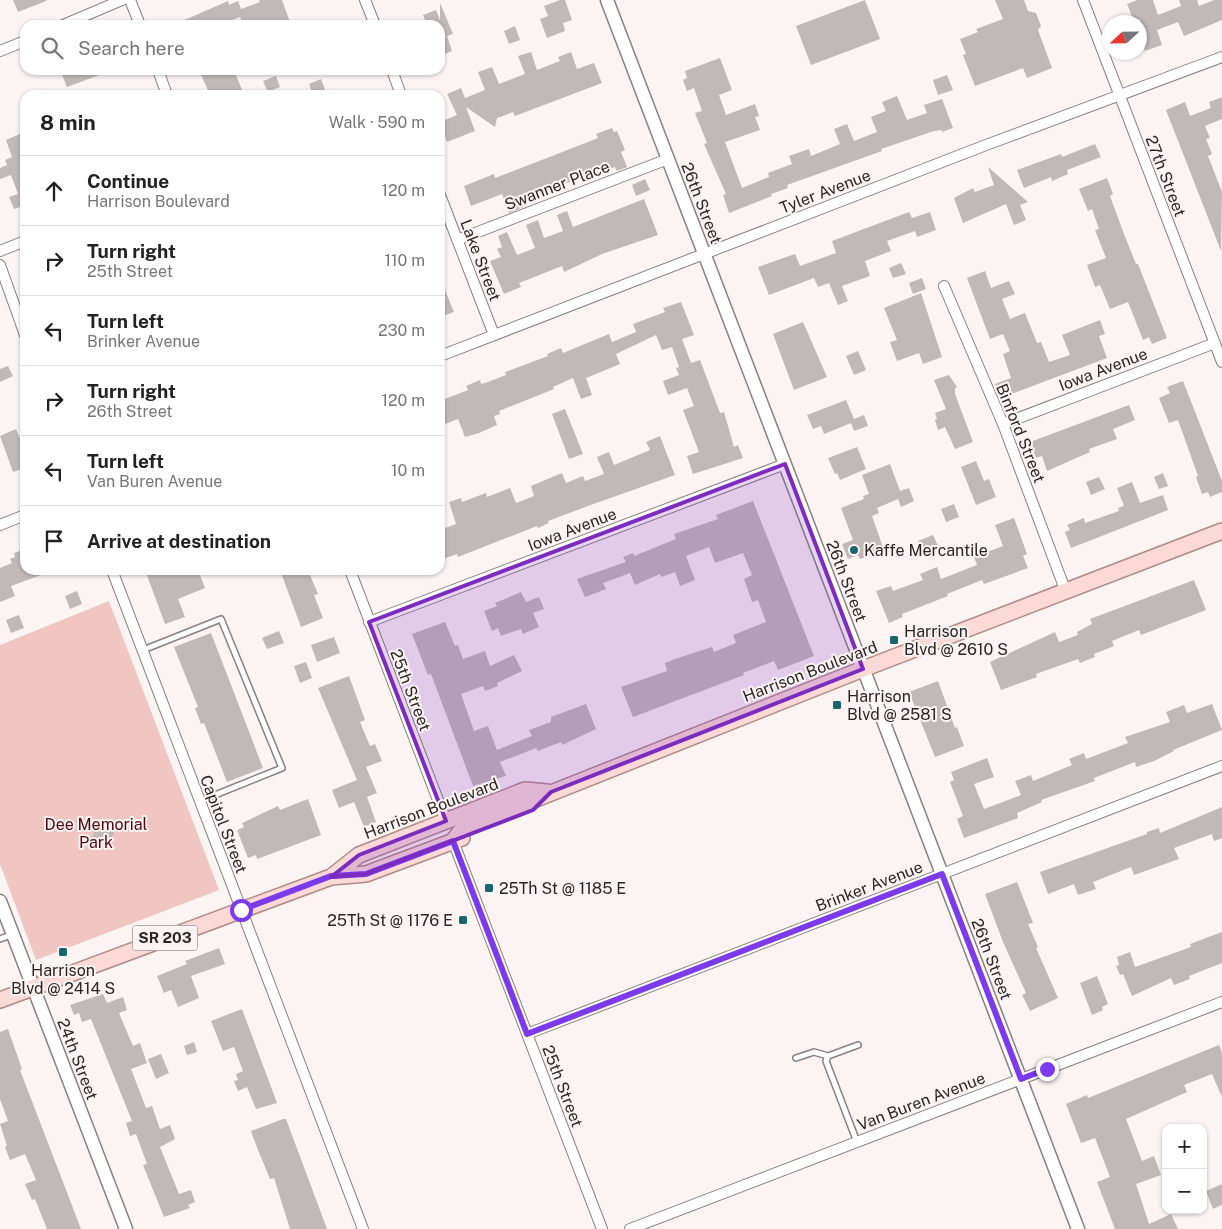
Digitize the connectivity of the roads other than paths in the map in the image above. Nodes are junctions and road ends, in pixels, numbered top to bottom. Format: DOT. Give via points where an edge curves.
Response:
graph roads {
  1 [pos="122,0"];
  2 [pos="130,0"];
  3 [pos="365,0"];
  4 [pos="607,0"];
  5 [pos="1082,0"];
  6 [pos="75,20"];
  7 [pos="138,20"];
  8 [pos="372,20"];
  9 [pos="20,43"];
  10 [pos="0,51"];
  11 [pos="1222,57"];
  12 [pos="160,75"];
  13 [pos="394,75"];
  14 [pos="165,90"];
  15 [pos="399,90"];
  16 [pos="1119,96"];
  17 [pos="668,159"];
  18 [pos="445,208"];
  19 [pos="457,240"];
  20 [pos="20,243"];
  21 [pos="0,251"];
  22 [pos="704,254"];
  23 [pos="0,265"];
  24 [pos="944,286"];
  25 [pos="20,321"];
  26 [pos="494,335"];
  27 [pos="1215,342"];
  28 [pos="445,354"];
  29 [pos="1222,362"];
  30 [pos="1003,424"];
  31 [pos="785,464"];
  32 [pos="20,517"];
  33 [pos="0,525"];
  34 [pos="1222,531"];
  35 [pos="114,575"];
  36 [pos="352,575"];
  37 [pos="1066,592"];
  38 [pos="369,622"];
  39 [pos="142,651"];
  40 [pos="863,669"];
  41 [pos="1222,766"];
  42 [pos="551,792"];
  43 [pos="200,802"];
  44 [pos="446,821"];
  45 [pos="453,841"];
  46 [pos="942,874"];
  47 [pos="331,876"];
  48 [pos="0,902"];
  49 [pos="241,910"];
  50 [pos="13,934"];
  51 [pos="0,939"];
  52 [pos="33,987"];
  53 [pos="0,1000"];
  54 [pos="1222,1002"];
  55 [pos="527,1034"];
  56 [pos="858,1045"];
  57 [pos="828,1056"];
  58 [pos="796,1058"];
  59 [pos="1021,1079"];
  60 [pos="857,1142"];
  61 [pos="126,1229"];
  62 [pos="363,1229"];
  63 [pos="602,1229"];
  64 [pos="630,1229"];
  65 [pos="1078,1229"];
  1 -- 6 [label="street"];
  2 -- 7 [label="street"];
  3 -- 8 [label="street"];
  4 -- 17 [label="street, 26th Street"];
  5 -- 16 [label="street, 27th Street"];
  9 -- 10 [label="street"];
  11 -- 16 [label="street, Tyler Avenue"];
  12 -- 14 [label="street"];
  13 -- 15 [label="street"];
  16 -- 22 [label="street, Tyler Avenue"];
  16 -- 27 [label="street, 27th Street"];
  17 -- 19 [label="street, Swanner Place"];
  17 -- 22 [label="street, 26th Street"];
  18 -- 19 [label="street, Lake Street"];
  19 -- 26 [label="street, Lake Street"];
  20 -- 21 [label="street"];
  22 -- 26 [label="street, Tyler Avenue"];
  22 -- 31 [label="street, 26th Street"];
  23 -- 25 [label="street"];
  24 -- 30 [label="street, Binford Street"];
  26 -- 28 [label="street, Tyler Avenue"];
  27 -- 29 [label="street, 27th Street"];
  27 -- 30 [label="street, Iowa Avenue"];
  30 -- 37 [label="street, Binford Street"];
  31 -- 38 [label="street, Iowa Avenue"];
  31 -- 40 [label="street, 26th Street"];
  32 -- 33 [label="street"];
  34 -- 37 [label="main road, Harrison Boulevard"];
  35 -- 39 [label="street, Capitol Street"];
  36 -- 38 [label="street, 25th Street"];
  37 -- 40 [label="main road, Harrison Boulevard"];
  38 -- 44 [label="street, 25th Street"];
  39 -- 43 [label="street, Capitol Street"];
  39 -- 43 [label="lane" via="221,619 282,768"];
  40 -- 42 [label="main road, Harrison Boulevard"];
  40 -- 46 [label="street, 26th Street"];
  41 -- 46 [label="street, Brinker Avenue"];
  42 -- 44 [label="main road, Harrison Boulevard" via="525,790"];
  42 -- 45 [label="main road" via="463,828"];
  43 -- 49 [label="street, Capitol Street"];
  44 -- 47 [label="main road" via="435,836"];
  45 -- 47 [label="main road, SR 203" via="366,874"];
  45 -- 55 [label="street, 25th Street"];
  46 -- 55 [label="street, Brinker Avenue"];
  46 -- 59 [label="street, 26th Street"];
  47 -- 49 [label="main road, SR 203"];
  48 -- 50 [label="street, 24th Street"];
  49 -- 52 [label="main road, SR 203"];
  49 -- 62 [label="street, Capitol Street"];
  50 -- 51 [label="lane"];
  50 -- 52 [label="street, 24th Street"];
  52 -- 53 [label="main road, SR 203"];
  52 -- 61 [label="street, 24th Street"];
  54 -- 59 [label="street, Van Buren Avenue"];
  55 -- 63 [label="street, 25th Street"];
  56 -- 57 [label="lane"];
  57 -- 58 [label="lane" via="814,1052"];
  57 -- 60 [label="lane" via="826,1062"];
  59 -- 60 [label="street, Van Buren Avenue"];
  59 -- 65 [label="street, 26th Street"];
  60 -- 64 [label="street, Van Buren Avenue"];
}
